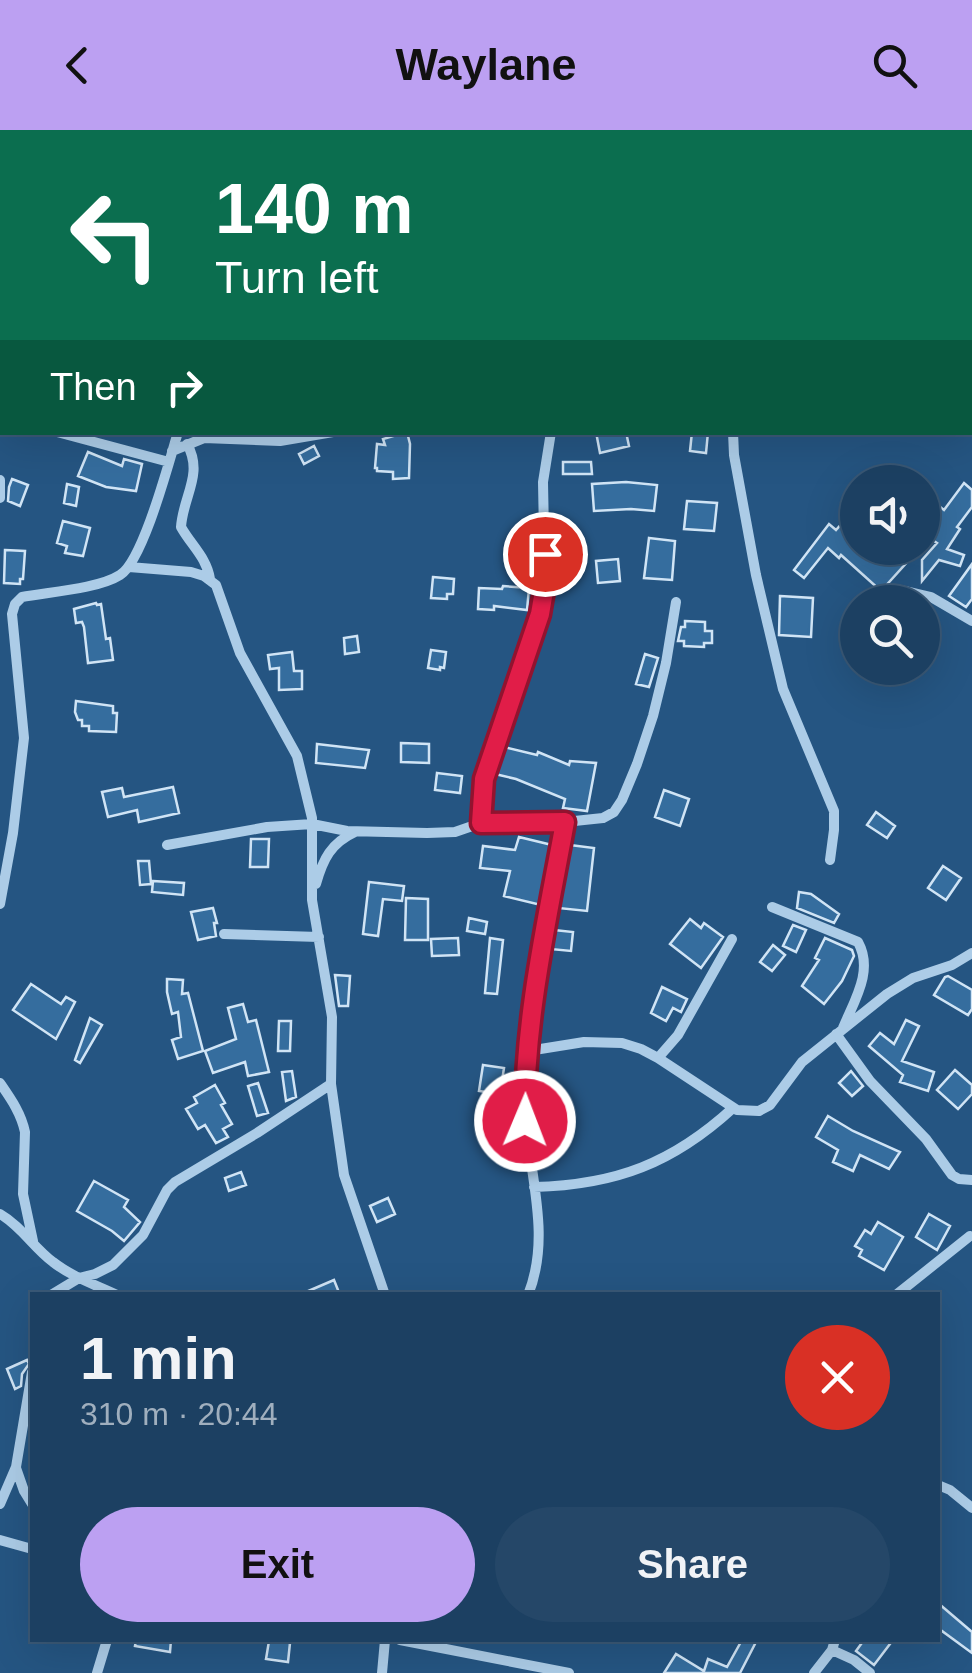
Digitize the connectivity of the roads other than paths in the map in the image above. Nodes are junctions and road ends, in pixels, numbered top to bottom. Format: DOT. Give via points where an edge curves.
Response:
graph roads {
  1 [pos="0,279"];
  2 [pos="0,329"];
  3 [pos="72,435"];
  4 [pos="177,435"];
  5 [pos="317,435"];
  6 [pos="550,435"];
  7 [pos="733,435"];
  8 [pos="187,444"];
  9 [pos="171,456"];
  10 [pos="0,480"];
  11 [pos="0,498"];
  12 [pos="129,567"];
  13 [pos="210,579"];
  14 [pos="22,597"];
  15 [pos="0,602"];
  16 [pos="676,602"];
  17 [pos="940,602"];
  18 [pos="972,621"];
  19 [pos="565,822"];
  20 [pos="481,823"];
  21 [pos="312,824"];
  22 [pos="356,831"];
  23 [pos="167,845"];
  24 [pos="830,860"];
  25 [pos="312,900"];
  26 [pos="0,904"];
  27 [pos="772,907"];
  28 [pos="224,934"];
  29 [pos="319,937"];
  30 [pos="732,939"];
  31 [pos="972,953"];
  32 [pos="839,1032"];
  33 [pos="528,1051"];
  34 [pos="658,1058"];
  35 [pos="0,1083"];
  36 [pos="332,1084"];
  37 [pos="734,1108"];
  38 [pos="972,1180"];
  39 [pos="534,1187"];
  40 [pos="0,1214"];
  41 [pos="970,1238"];
  42 [pos="33,1241"];
  43 [pos="80,1278"];
  44 [pos="56,1292"];
  45 [pos="110,1292"];
  46 [pos="384,1292"];
  47 [pos="529,1292"];
  48 [pos="900,1292"];
  49 [pos="30,1384"];
  50 [pos="16,1467"];
  51 [pos="940,1486"];
  52 [pos="30,1501"];
  53 [pos="0,1504"];
  54 [pos="972,1508"];
  55 [pos="0,1540"];
  56 [pos="30,1548"];
  57 [pos="106,1642"];
  58 [pos="385,1642"];
  59 [pos="410,1642"];
  60 [pos="834,1645"];
  61 [pos="97,1673"];
  62 [pos="382,1673"];
  63 [pos="569,1673"];
  64 [pos="814,1673"];
  65 [pos="870,1673"];
  1 -- 2 [label="street"];
  3 -- 9 [label="street"];
  4 -- 9 [label="street"];
  5 -- 8 [label="street"];
  6 -- 20 [label="street" via="542,482 540,614 484,779"];
  7 -- 24 [label="street" via="783,689 834,810"];
  8 -- 9 [label="street"];
  8 -- 13 [label="street" via="195,460 181,527"];
  9 -- 12 [label="street"];
  10 -- 11 [label="street"];
  12 -- 13 [label="street"];
  12 -- 14 [label="street" via="102,583"];
  13 -- 21 [label="street" via="240,653 296,756"];
  14 -- 15 [label="street"];
  14 -- 26 [label="street" via="12,614 23,756"];
  16 -- 19 [label="street" via="653,716 622,800 603,818"];
  17 -- 18 [label="street"];
  19 -- 20 [label="street"];
  19 -- 33 [label="street"];
  20 -- 22 [label="street" via="455,832"];
  21 -- 22 [label="street"];
  21 -- 23 [label="street"];
  21 -- 25 [label="street"];
  22 -- 25 [label="street" via="332,848"];
  25 -- 29 [label="street"];
  27 -- 32 [label="street" via="858,942 864,970"];
  28 -- 29 [label="street"];
  29 -- 36 [label="street" via="332,1017"];
  30 -- 34 [label="street"];
  31 -- 32 [label="street" via="913,978"];
  32 -- 37 [label="street" via="802,1062 770,1105 759,1111"];
  32 -- 38 [label="street" via="870,1081 952,1175"];
  33 -- 34 [label="street" via="604,1042"];
  33 -- 39 [label="street" via="525,1121"];
  34 -- 37 [label="street"];
  35 -- 42 [label="street" via="24,1124 23,1194"];
  36 -- 43 [label="street" via="174,1182 130,1249 113,1265"];
  36 -- 46 [label="street" via="344,1174"];
  37 -- 39 [label="street" via="658,1161 591,1183"];
  39 -- 47 [label="street" via="540,1242"];
  40 -- 42 [label="street"];
  41 -- 48 [label="street"];
  42 -- 43 [label="street"];
  43 -- 44 [label="street"];
  43 -- 45 [label="street"];
  49 -- 50 [label="street"];
  50 -- 52 [label="street"];
  50 -- 53 [label="street"];
  51 -- 54 [label="street"];
  55 -- 56 [label="street"];
  57 -- 61 [label="street"];
  58 -- 62 [label="street"];
  59 -- 63 [label="street"];
  60 -- 64 [label="street"];
  60 -- 65 [label="street"];
}
